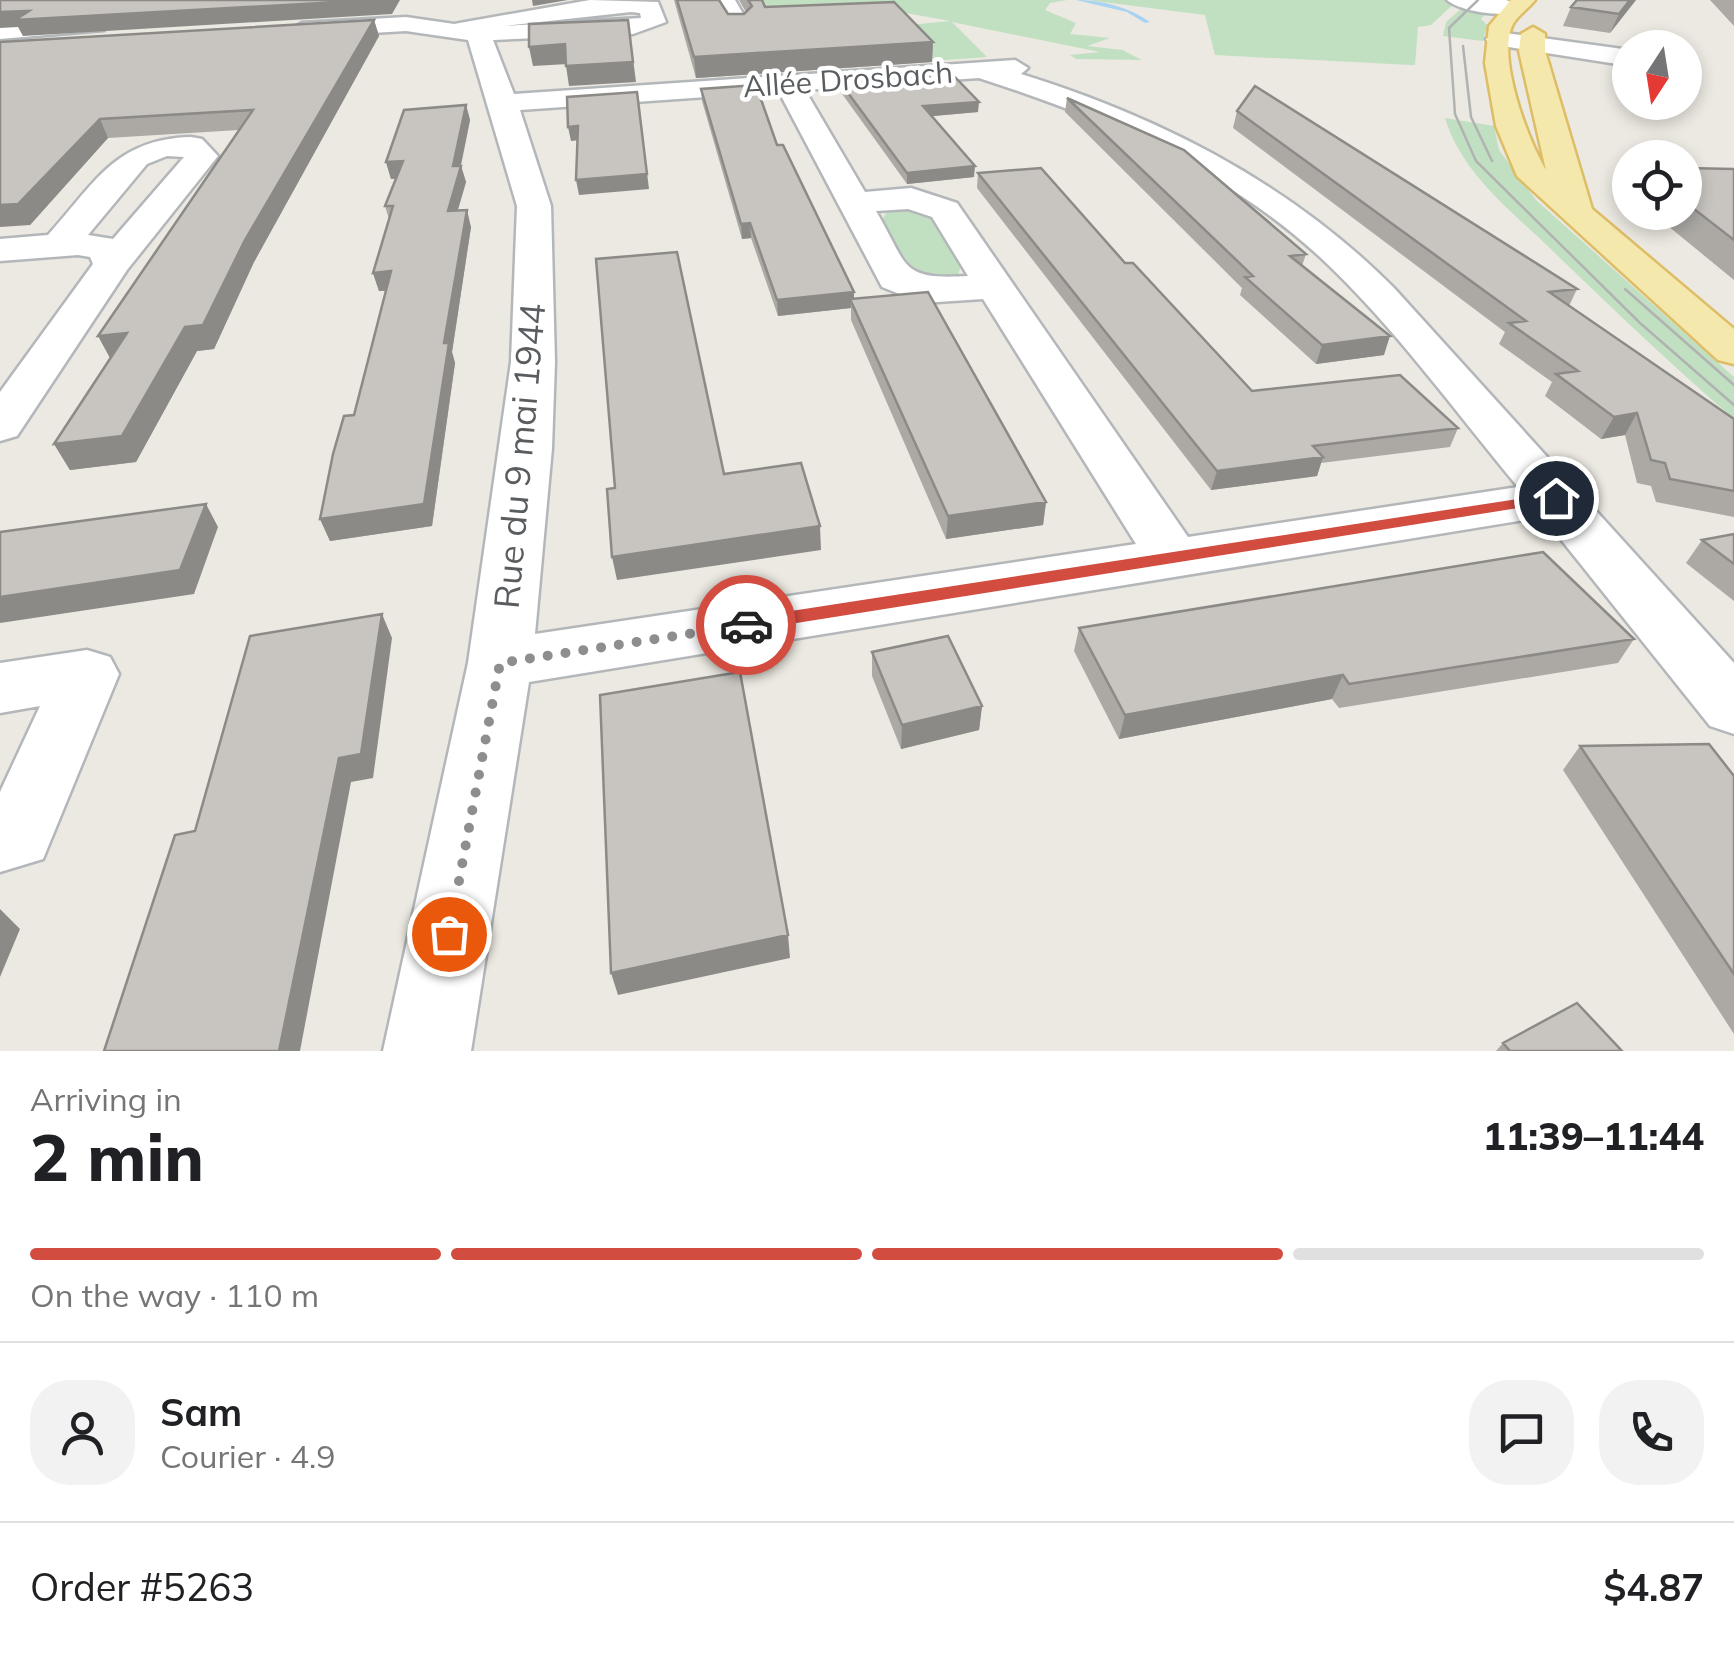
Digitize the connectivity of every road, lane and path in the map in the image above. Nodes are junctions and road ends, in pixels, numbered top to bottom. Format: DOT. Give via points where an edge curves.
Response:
graph roads {
  1 [pos="724,0"];
  2 [pos="1458,0"];
  3 [pos="1530,5"];
  4 [pos="378,13"];
  5 [pos="737,24"];
  6 [pos="469,31"];
  7 [pos="0,32"];
  8 [pos="279,32"];
  9 [pos="1498,38"];
  10 [pos="1532,43"];
  11 [pos="0,48"];
  12 [pos="1612,55"];
  13 [pos="1054,65"];
  14 [pos="979,70"];
  15 [pos="788,84"];
  16 [pos="503,104"];
  17 [pos="854,203"];
  18 [pos="1574,210"];
  19 [pos="60,244"];
  20 [pos="0,250"];
  21 [pos="112,264"];
  22 [pos="996,286"];
  23 [pos="1734,352"];
  24 [pos="0,426"];
  25 [pos="1556,498"];
  26 [pos="1173,558"];
  27 [pos="500,663"];
  28 [pos="0,688"];
  29 [pos="1734,708"];
  30 [pos="0,839"];
  31 [pos="427,1051"];
  1 -- 5 [label="street"];
  2 -- 3 [label="street"];
  3 -- 9 [label="main road" via="1499,29"];
  3 -- 10 [label="main road"];
  4 -- 6 [label="street"];
  4 -- 8 [label="street"];
  6 -- 6 [label="street" via="633,28 654,22 650,7 631,5 518,12"];
  6 -- 16 [label="street, Rue du 9 mai 1944" via="488,53"];
  7 -- 11 [label="street" via="107,31"];
  9 -- 10 [label="street"];
  9 -- 18 [label="main road" via="1522,159"];
  10 -- 12 [label="street"];
  10 -- 18 [label="main road"];
  13 -- 14 [label="street, Allée Drosbach"];
  14 -- 15 [label="street, Allée Drosbach"];
  14 -- 25 [label="street" via="1113,115 1192,151 1285,210 1364,279"];
  15 -- 16 [label="street, Allée Drosbach"];
  15 -- 17 [label="street"];
  16 -- 27 [label="street, Rue du 9 mai 1944" via="534,206 536,256 527,448"];
  17 -- 22 [label="street" via="912,198 945,210"];
  17 -- 22 [label="street" via="896,279 907,286"];
  18 -- 23 [label="main road"];
  19 -- 20 [label="street"];
  19 -- 21 [label="street" via="106,249"];
  19 -- 21 [label="street" via="136,157 191,146 202,156"];
  21 -- 24 [label="street"];
  22 -- 26 [label="street"];
  25 -- 26 [label="street"];
  25 -- 29 [label="street"];
  26 -- 27 [label="street"];
  27 -- 31 [label="street, Rue du 9 mai 1944"];
  28 -- 30 [label="street" via="87,674 17,836"];
}
